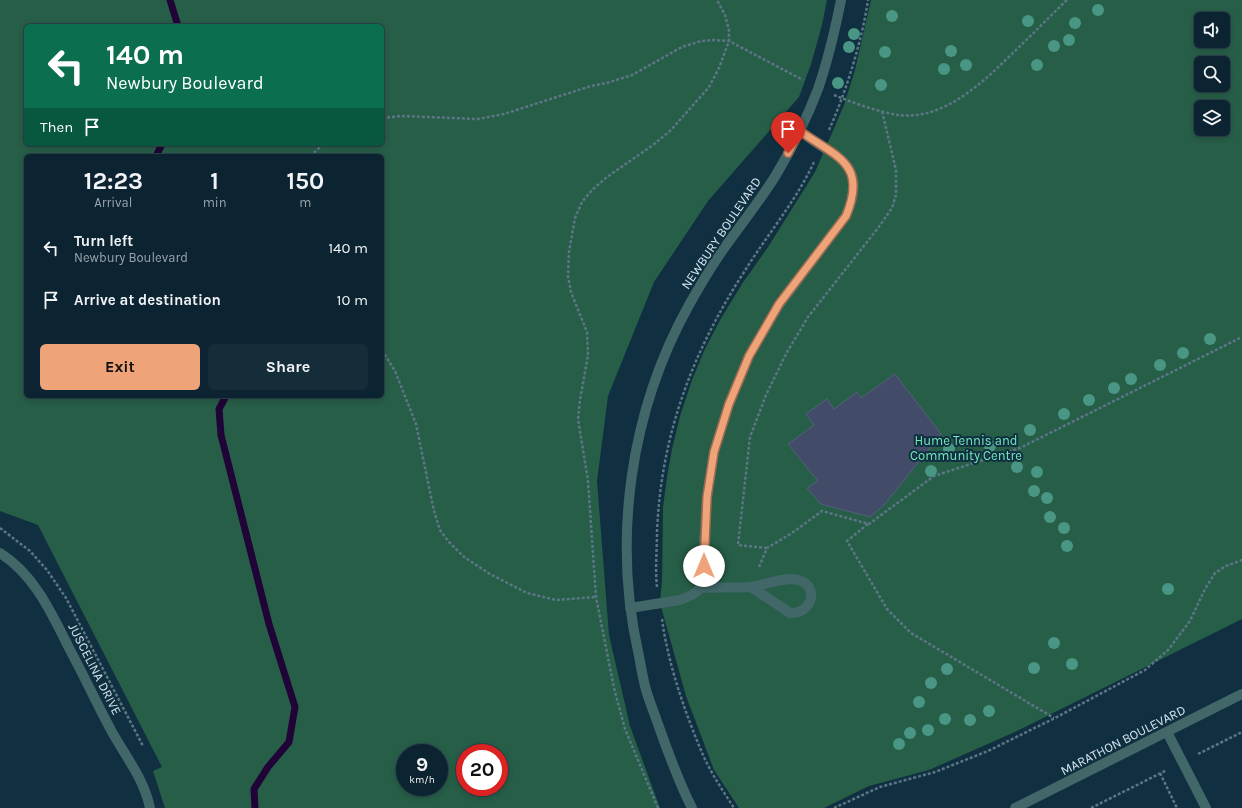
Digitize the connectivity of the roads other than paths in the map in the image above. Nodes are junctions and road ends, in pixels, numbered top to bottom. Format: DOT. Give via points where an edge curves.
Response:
graph roads {
  1 [pos="841,0"];
  2 [pos="800,131"];
  3 [pos="0,553"];
  4 [pos="751,587"];
  5 [pos="701,588"];
  6 [pos="630,608"];
  7 [pos="1242,694"];
  8 [pos="1167,732"];
  9 [pos="150,808"];
  10 [pos="692,808"];
  11 [pos="1015,808"];
  12 [pos="1206,808"];
  1 -- 2 [label="street, NEWBURY BOULEVARD" via="818,88"];
  2 -- 5 [label="street" via="846,164 852,175 852,201 846,216 779,304 749,356 729,404 714,452 707,497 704,578"];
  2 -- 6 [label="street, NEWBURY BOULEVARD" via="776,175 718,257 692,300 663,358 643,417 631,479 626,537"];
  3 -- 9 [label="street, JUSCELINA DRIVE" via="27,576 50,609 113,733 137,773"];
  4 -- 4 [label="street" via="797,579 810,589 809,605 797,613 790,613"];
  4 -- 5 [label="street"];
  5 -- 6 [label="street" via="680,600"];
  6 -- 10 [label="street, NEWBURY BOULEVARD" via="646,689 666,748"];
  7 -- 8 [label="street, MARATHON BOULEVARD"];
  8 -- 11 [label="street, MARATHON BOULEVARD"];
  8 -- 12 [label="street"];
}
